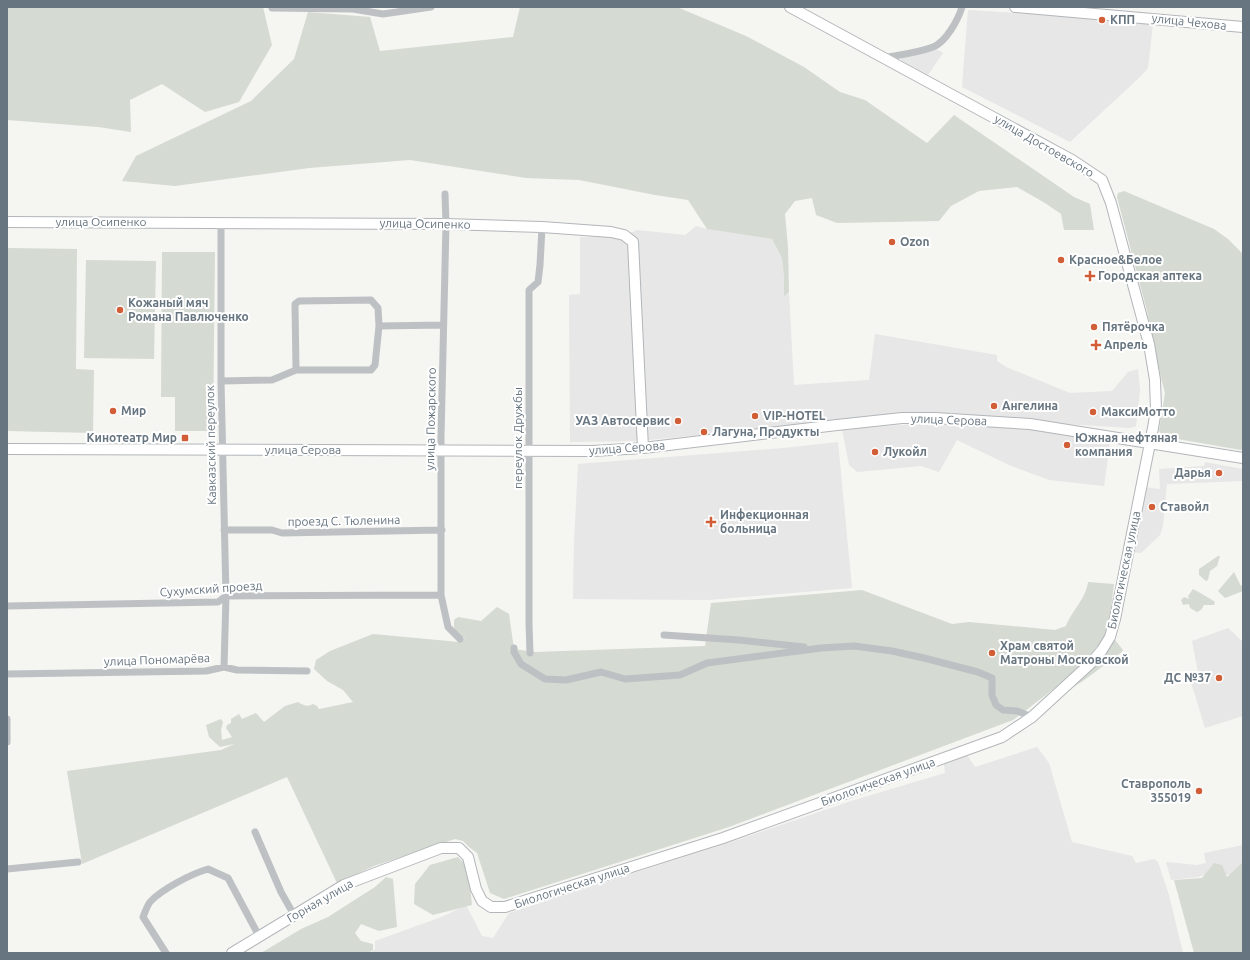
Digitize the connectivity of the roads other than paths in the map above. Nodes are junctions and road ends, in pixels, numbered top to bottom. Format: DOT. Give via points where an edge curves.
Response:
graph roads {
  1 [pos="431,7"];
  2 [pos="790,7"];
  3 [pos="962,7"];
  4 [pos="1015,7"];
  5 [pos="272,8"];
  6 [pos="1243,27"];
  7 [pos="883,58"];
  8 [pos="445,194"];
  9 [pos="7,222"];
  10 [pos="221,222"];
  11 [pos="446,224"];
  12 [pos="542,227"];
  13 [pos="443,325"];
  14 [pos="379,326"];
  15 [pos="296,370"];
  16 [pos="221,381"];
  17 [pos="1150,442"];
  18 [pos="643,448"];
  19 [pos="7,449"];
  20 [pos="222,450"];
  21 [pos="441,451"];
  22 [pos="529,451"];
  23 [pos="1243,458"];
  24 [pos="224,530"];
  25 [pos="442,530"];
  26 [pos="441,595"];
  27 [pos="226,596"];
  28 [pos="7,606"];
  29 [pos="664,636"];
  30 [pos="460,640"];
  31 [pos="514,648"];
  32 [pos="821,648"];
  33 [pos="530,653"];
  34 [pos="224,667"];
  35 [pos="307,670"];
  36 [pos="7,674"];
  37 [pos="1032,717"];
  38 [pos="7,718"];
  39 [pos="7,742"];
  40 [pos="255,832"];
  41 [pos="459,848"];
  42 [pos="78,862"];
  43 [pos="7,869"];
  44 [pos="294,915"];
  45 [pos="259,936"];
  46 [pos="166,953"];
  47 [pos="232,953"];
  1 -- 5 [label="street" via="383,14 353,9"];
  2 -- 7 [label="street, улица Достоевского"];
  3 -- 7 [label="street" via="947,35 934,47"];
  4 -- 6 [label="street, улица Чехова"];
  7 -- 17 [label="street, улица Достоевского" via="1065,156 1102,180 1113,208 1149,344 1156,397"];
  8 -- 11 [label="street, улица Пожарского"];
  9 -- 10 [label="street, улица Осипенко"];
  10 -- 11 [label="street, улица Осипенко"];
  10 -- 16 [label="street, Кавказский переулок"];
  11 -- 12 [label="street, улица Осипенко"];
  11 -- 13 [label="street, улица Пожарского"];
  12 -- 18 [label="street, улица Осипенко" via="612,232 624,235 633,242"];
  12 -- 22 [label="street, переулок Дружбы" via="538,282 529,290"];
  13 -- 14 [label="street"];
  13 -- 21 [label="street, улица Пожарского"];
  14 -- 15 [label="street" via="375,365 371,370"];
  14 -- 15 [label="street" via="378,308 370,300 300,300 295,304"];
  15 -- 16 [label="street" via="272,380"];
  16 -- 20 [label="street, Кавказский переулок"];
  17 -- 18 [label="street, улица Серова" via="1030,424 910,418"];
  17 -- 23 [label="street, улица Серова"];
  17 -- 37 [label="street, Биологическая улица" via="1110,637 1092,662"];
  18 -- 22 [label="street, улица Серова"];
  19 -- 20 [label="street, улица Серова"];
  20 -- 21 [label="street, улица Серова"];
  20 -- 24 [label="street, Кавказский переулок"];
  21 -- 22 [label="street, улица Серова"];
  21 -- 25 [label="street, улица Пожарского"];
  22 -- 33 [label="street, переулок Дружбы"];
  24 -- 25 [label="street, проезд С. Тюленина" via="272,530 282,533"];
  24 -- 27 [label="street, Кавказский переулок"];
  25 -- 26 [label="street, улица Пожарского"];
  26 -- 27 [label="street, Сухумский проезд"];
  26 -- 30 [label="street, улица Пожарского" via="448,627"];
  27 -- 28 [label="street, Сухумский проезд" via="218,602"];
  27 -- 34 [label="street, Кавказский переулок"];
  29 -- 32 [label="street"];
  31 -- 32 [label="street" via="521,664 532,672 545,679 566,680 601,672 625,679 680,675 707,663"];
  32 -- 37 [label="street" via="854,646 892,651 978,672 992,678 992,695 996,705 1002,710 1017,711"];
  34 -- 35 [label="street, улица Пономарёва" via="237,670"];
  34 -- 36 [label="street, улица Пономарёва" via="206,672"];
  37 -- 41 [label="street, Биологическая улица" via="1002,737 973,748 723,838 505,907 491,907 482,901 476,889 468,856"];
  38 -- 39 [label="street"];
  40 -- 44 [label="street"];
  41 -- 44 [label="street, Горная улица" via="441,848 344,885"];
  42 -- 43 [label="street"];
  44 -- 45 [label="street, Горная улица"];
  45 -- 46 [label="street" via="228,878 208,869 196,872 170,886 149,903 143,917"];
  45 -- 47 [label="street, Горная улица"];
}
